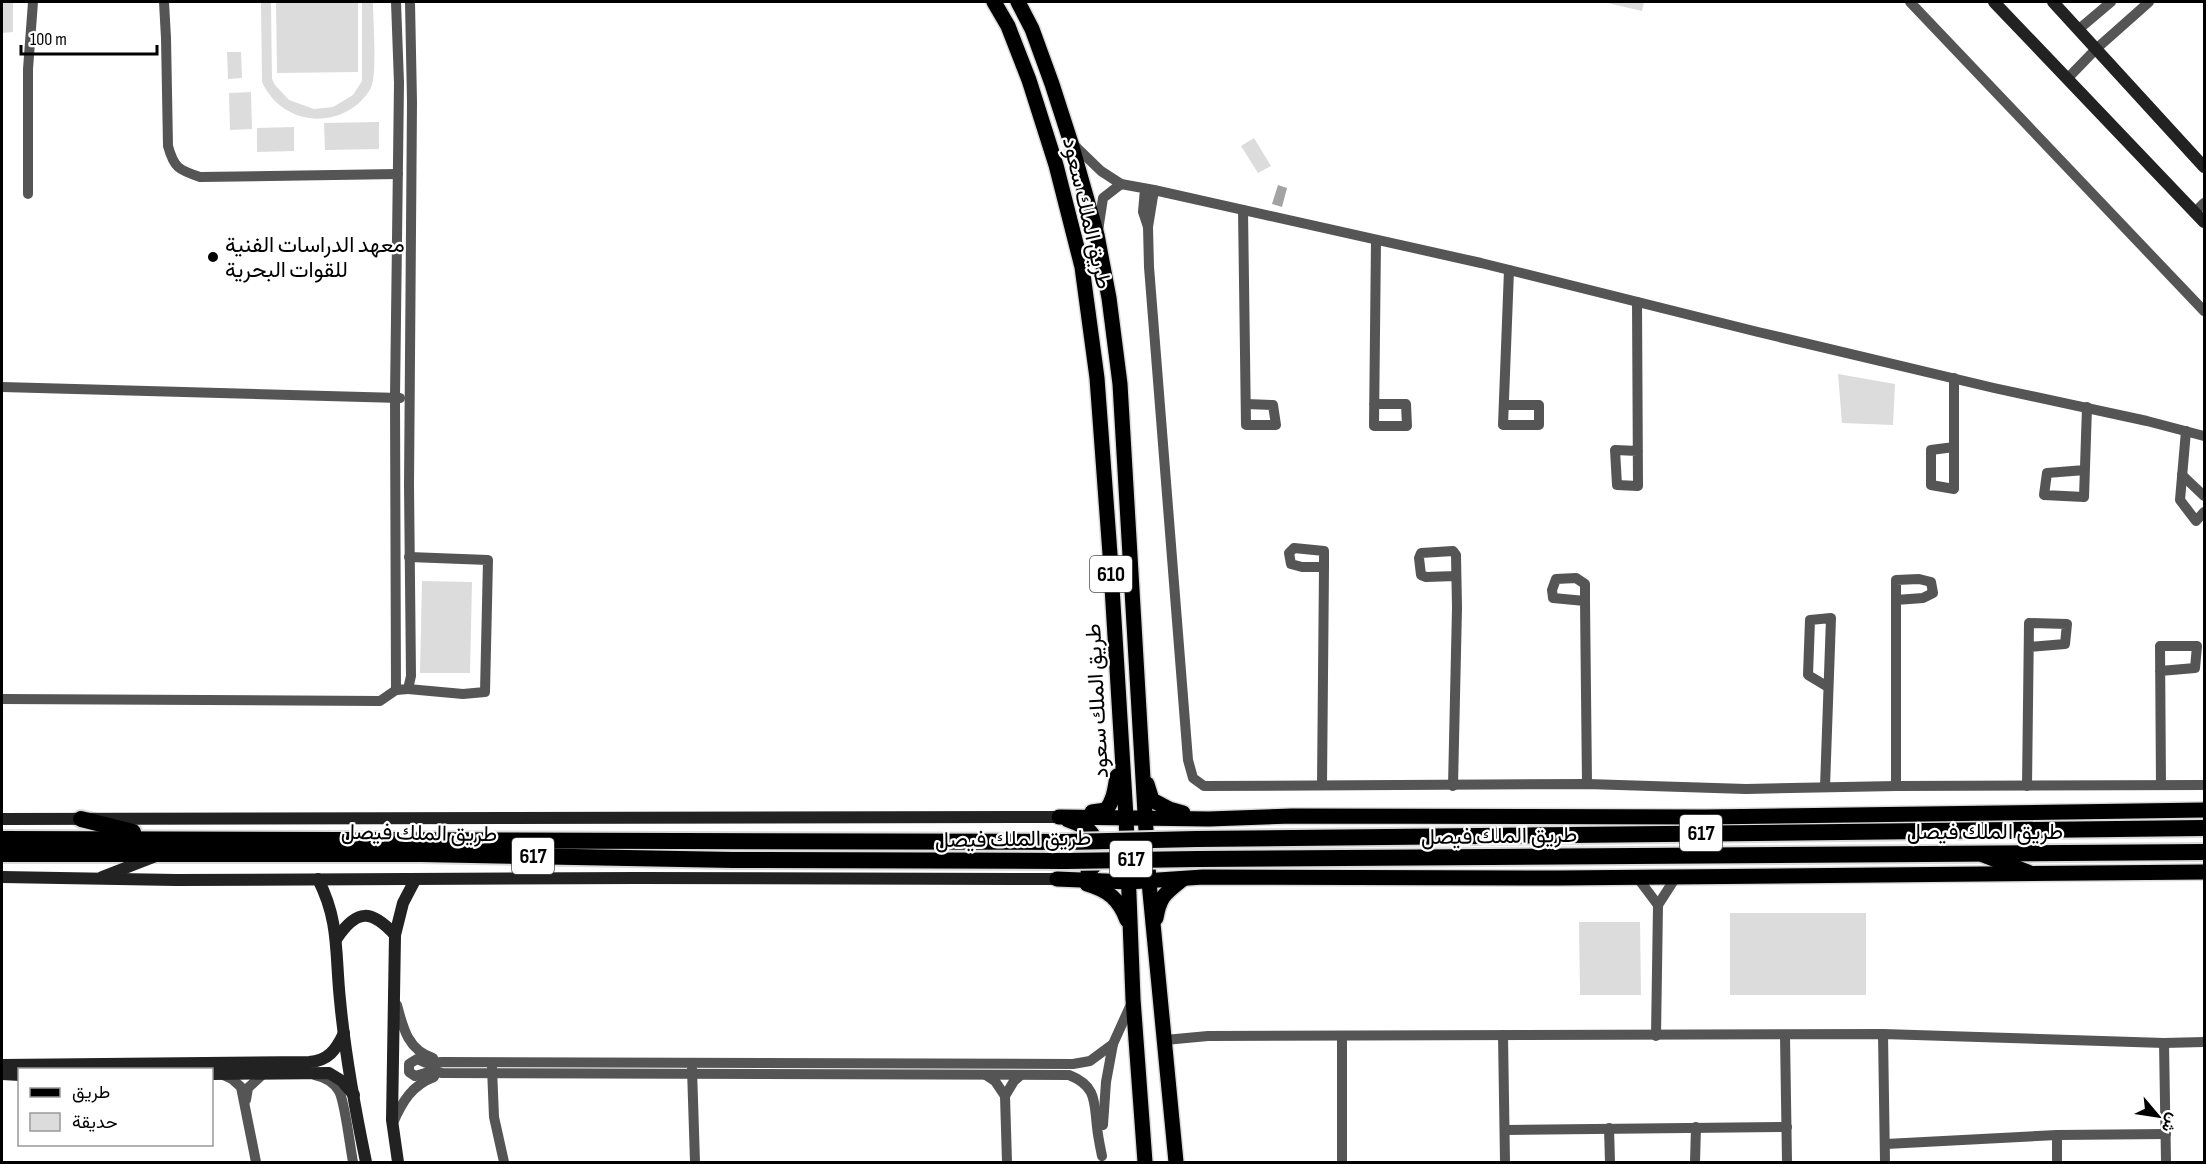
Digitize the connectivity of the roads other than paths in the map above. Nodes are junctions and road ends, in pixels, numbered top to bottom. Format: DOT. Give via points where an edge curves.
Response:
graph roads {
  1 [pos="33,2"];
  2 [pos="164,2"];
  3 [pos="396,2"];
  4 [pos="410,2"];
  5 [pos="994,2"];
  6 [pos="1018,2"];
  7 [pos="1910,2"];
  8 [pos="1994,2"];
  9 [pos="2052,2"];
  10 [pos="2111,2"];
  11 [pos="2149,2"];
  12 [pos="2079,30"];
  13 [pos="2096,49"];
  14 [pos="2067,79"];
  15 [pos="1071,143"];
  16 [pos="2205,167"];
  17 [pos="398,174"];
  18 [pos="1121,184"];
  19 [pos="1150,189"];
  20 [pos="28,194"];
  21 [pos="2200,207"];
  22 [pos="1244,210"];
  23 [pos="2205,222"];
  24 [pos="1097,235"];
  25 [pos="1376,240"];
  26 [pos="1509,270"];
  27 [pos="1637,302"];
  28 [pos="2205,311"];
  29 [pos="1954,378"];
  30 [pos="2,387"];
  31 [pos="395,397"];
  32 [pos="410,399"];
  33 [pos="1374,404"];
  34 [pos="1246,405"];
  35 [pos="1504,405"];
  36 [pos="2086,407"];
  37 [pos="2186,431"];
  38 [pos="2205,436"];
  39 [pos="1954,447"];
  40 [pos="1638,451"];
  41 [pos="2085,470"];
  42 [pos="2182,475"];
  43 [pos="2205,496"];
  44 [pos="2205,512"];
  45 [pos="409,557"];
  46 [pos="1324,567"];
  47 [pos="1456,576"];
  48 [pos="1896,600"];
  49 [pos="1585,601"];
  50 [pos="2029,647"];
  51 [pos="2160,671"];
  52 [pos="1828,687"];
  53 [pos="408,689"];
  54 [pos="396,690"];
  55 [pos="2,699"];
  56 [pos="1120,746"];
  57 [pos="1140,748"];
  58 [pos="1587,784"];
  59 [pos="1322,785"];
  60 [pos="2161,785"];
  61 [pos="2205,785"];
  62 [pos="1453,786"];
  63 [pos="1896,786"];
  64 [pos="2027,786"];
  65 [pos="1825,787"];
  66 [pos="2205,810"];
  67 [pos="2062,812"];
  68 [pos="1819,816"];
  69 [pos="1059,817"];
  70 [pos="1126,817"];
  71 [pos="1144,818"];
  72 [pos="2,819"];
  73 [pos="81,819"];
  74 [pos="1209,819"];
  75 [pos="2205,828"];
  76 [pos="1969,830"];
  77 [pos="2008,830"];
  78 [pos="151,838"];
  79 [pos="2,839"];
  80 [pos="2205,852"];
  81 [pos="2,854"];
  82 [pos="163,854"];
  83 [pos="1979,854"];
  84 [pos="2205,872"];
  85 [pos="2036,875"];
  86 [pos="1203,877"];
  87 [pos="1637,877"];
  88 [pos="1676,877"];
  89 [pos="4,878"];
  90 [pos="96,879"];
  91 [pos="318,879"];
  92 [pos="1057,879"];
  93 [pos="1183,879"];
  94 [pos="415,880"];
  95 [pos="1129,882"];
  96 [pos="1149,882"];
  97 [pos="1658,905"];
  98 [pos="1131,932"];
  99 [pos="1154,933"];
  100 [pos="395,935"];
  101 [pos="337,938"];
  102 [pos="394,996"];
  103 [pos="1133,999"];
  104 [pos="344,1034"];
  105 [pos="1883,1034"];
  106 [pos="1503,1035"];
  107 [pos="1342,1036"];
  108 [pos="1656,1036"];
  109 [pos="1785,1036"];
  110 [pos="1165,1040"];
  111 [pos="2205,1042"];
  112 [pos="2164,1043"];
  113 [pos="1113,1044"];
  114 [pos="442,1062"];
  115 [pos="491,1062"];
  116 [pos="2,1063"];
  117 [pos="115,1068"];
  118 [pos="692,1068"];
  119 [pos="18,1071"];
  120 [pos="216,1074"];
  121 [pos="262,1074"];
  122 [pos="309,1074"];
  123 [pos="442,1074"];
  124 [pos="492,1074"];
  125 [pos="986,1075"];
  126 [pos="1021,1075"];
  127 [pos="2,1076"];
  128 [pos="354,1095"];
  129 [pos="1005,1096"];
  130 [pos="245,1103"];
  131 [pos="393,1124"];
  132 [pos="1787,1126"];
  133 [pos="1609,1128"];
  134 [pos="1696,1128"];
  135 [pos="1505,1130"];
  136 [pos="2166,1134"];
  137 [pos="2057,1135"];
  138 [pos="1886,1144"];
  139 [pos="1102,1159"];
  140 [pos="256,1162"];
  141 [pos="353,1162"];
  142 [pos="366,1162"];
  143 [pos="398,1162"];
  144 [pos="504,1162"];
  145 [pos="695,1162"];
  146 [pos="1007,1162"];
  147 [pos="1145,1162"];
  148 [pos="1176,1162"];
  149 [pos="1342,1162"];
  150 [pos="1505,1162"];
  151 [pos="1610,1162"];
  152 [pos="1695,1162"];
  153 [pos="1787,1162"];
  154 [pos="1886,1162"];
  155 [pos="2057,1162"];
  156 [pos="2166,1162"];
  1 -- 20 [label="street" via="28,69"];
  2 -- 17 [label="street" via="168,146 173,163 200,177"];
  3 -- 17 [label="street"];
  4 -- 32 [label="street"];
  5 -- 56 [label="main road, طريق الملك سعود / 610" via="1029,80 1082,267 1096,378 1110,554"];
  6 -- 15 [label="main road, طريق الملك سعود / 610"];
  7 -- 28 [label="street"];
  8 -- 14 [label="main road"];
  9 -- 12 [label="main road"];
  10 -- 12 [label="street"];
  11 -- 13 [label="street"];
  12 -- 13 [label="main road"];
  13 -- 14 [label="street"];
  13 -- 16 [label="main road"];
  14 -- 21 [label="main road"];
  15 -- 18 [label="street"];
  15 -- 24 [label="main road, طريق الملك سعود / 610"];
  17 -- 31 [label="street"];
  18 -- 19 [label="street"];
  18 -- 24 [label="street" via="1103,198"];
  19 -- 22 [label="street"];
  19 -- 59 [label="street" via="1149,267 1188,760 1193,778 1204,786"];
  21 -- 23 [label="main road"];
  22 -- 25 [label="street"];
  22 -- 34 [label="street"];
  24 -- 57 [label="main road, طريق الملك سعود / 610" via="1120,384"];
  25 -- 26 [label="street"];
  25 -- 33 [label="street"];
  26 -- 27 [label="street"];
  26 -- 35 [label="street"];
  27 -- 29 [label="street"];
  27 -- 40 [label="street"];
  29 -- 36 [label="street"];
  29 -- 39 [label="street"];
  30 -- 31 [label="street"];
  31 -- 32 [label="street"];
  31 -- 54 [label="street"];
  32 -- 45 [label="street"];
  36 -- 37 [label="street"];
  36 -- 41 [label="street"];
  37 -- 38 [label="street"];
  37 -- 42 [label="street"];
  42 -- 43 [label="street"];
  42 -- 44 [label="street" via="2180,500 2196,522"];
  45 -- 53 [label="street"];
  45 -- 53 [label="street" via="488,560 485,692"];
  46 -- 59 [label="street"];
  47 -- 62 [label="street"];
  48 -- 63 [label="street"];
  49 -- 58 [label="street"];
  50 -- 64 [label="street"];
  51 -- 60 [label="street"];
  52 -- 52 [label="street" via="1831,618 1810,620 1808,675"];
  52 -- 65 [label="street"];
  53 -- 54 [label="street"];
  54 -- 55 [label="street" via="380,701"];
  56 -- 69 [label="main road" via="1115,793 1106,810"];
  56 -- 70 [label="main road, طريق الملك سعود / 610"];
  57 -- 71 [label="main road, طريق الملك سعود / 610"];
  57 -- 74 [label="main road" via="1152,800 1169,810"];
  58 -- 62 [label="street"];
  58 -- 65 [label="street"];
  59 -- 62 [label="street"];
  60 -- 61 [label="street"];
  60 -- 64 [label="street"];
  63 -- 64 [label="street"];
  63 -- 65 [label="street"];
  66 -- 67 [label="main road"];
  67 -- 68 [label="main road"];
  67 -- 77 [label="main road"];
  68 -- 74 [label="main road"];
  68 -- 76 [label="main road" via="1870,817"];
  69 -- 70 [label="main road"];
  69 -- 73 [label="main road"];
  69 -- 92 [label="main road" via="1089,828 1095,854 1093,867 1086,872"];
  70 -- 71 [label="main road"];
  70 -- 95 [label="main road, طريق الملك سعود / 610"];
  71 -- 74 [label="main road"];
  71 -- 96 [label="main road, طريق الملك سعود / 610"];
  72 -- 73 [label="main road"];
  73 -- 78 [label="highway"];
  74 -- 86 [label="main road" via="1177,825 1168,836 1170,863 1179,873"];
  75 -- 77 [label="highway, طريق الملك فيصل / 617"];
  76 -- 77 [label="highway, طريق الملك فيصل / 617"];
  76 -- 78 [label="highway, طريق الملك فيصل / 617, bridge" via="1065,842"];
  78 -- 79 [label="highway, طريق الملك فيصل / 617"];
  80 -- 83 [label="highway, طريق الملك فيصل / 617"];
  81 -- 82 [label="highway, طريق الملك فيصل / 617"];
  82 -- 83 [label="highway, طريق الملك فيصل / 617, bridge" via="1065,861"];
  82 -- 90 [label="main road"];
  83 -- 85 [label="main road"];
  84 -- 85 [label="main road"];
  85 -- 88 [label="main road"];
  86 -- 87 [label="main road"];
  86 -- 93 [label="main road"];
  87 -- 88 [label="main road"];
  87 -- 97 [label="street"];
  88 -- 97 [label="street"];
  89 -- 90 [label="main road"];
  90 -- 91 [label="main road"];
  91 -- 94 [label="main road"];
  91 -- 101 [label="main road" via="329,900"];
  92 -- 94 [label="main road"];
  92 -- 95 [label="main road"];
  92 -- 98 [label="main road" via="1105,890 1121,904"];
  93 -- 96 [label="main road"];
  93 -- 99 [label="main road" via="1163,895"];
  94 -- 100 [label="main road" via="403,903"];
  95 -- 96 [label="main road"];
  95 -- 98 [label="main road, طريق الملك سعود / 610"];
  96 -- 99 [label="main road, طريق الملك سعود / 610"];
  97 -- 108 [label="street"];
  98 -- 103 [label="main road, طريق الملك سعود / 610"];
  99 -- 110 [label="main road, طريق الملك سعود / 610"];
  100 -- 101 [label="main road" via="376,918 362,915 353,919"];
  100 -- 102 [label="main road"];
  101 -- 104 [label="main road"];
  102 -- 114 [label="street" via="410,1042 425,1056"];
  102 -- 131 [label="main road"];
  103 -- 113 [label="street"];
  103 -- 147 [label="main road, طريق الملك سعود / 610"];
  104 -- 117 [label="main road" via="335,1050 320,1061"];
  104 -- 128 [label="main road"];
  105 -- 109 [label="street"];
  105 -- 112 [label="street"];
  105 -- 138 [label="street"];
  106 -- 107 [label="street"];
  106 -- 108 [label="street"];
  106 -- 135 [label="street"];
  107 -- 110 [label="street" via="1208,1036"];
  107 -- 149 [label="street"];
  108 -- 109 [label="street"];
  109 -- 132 [label="street"];
  110 -- 148 [label="main road, طريق الملك سعود / 610"];
  111 -- 112 [label="street"];
  112 -- 136 [label="street"];
  113 -- 118 [label="street" via="1090,1061 1073,1064"];
  113 -- 139 [label="street" via="1105,1092"];
  114 -- 115 [label="street"];
  114 -- 123 [label="street"];
  114 -- 123 [label="street" via="417,1059 408,1068 415,1076 432,1071"];
  115 -- 118 [label="street"];
  115 -- 124 [label="street"];
  116 -- 119 [label="main road"];
  118 -- 124 [label="street"];
  118 -- 125 [label="street"];
  118 -- 145 [label="street"];
  119 -- 127 [label="main road"];
  120 -- 121 [label="main road"];
  120 -- 130 [label="street" via="241,1087"];
  121 -- 122 [label="main road"];
  121 -- 130 [label="street" via="248,1088"];
  122 -- 128 [label="main road" via="329,1073"];
  122 -- 141 [label="street" via="323,1077 338,1088"];
  123 -- 124 [label="street"];
  123 -- 131 [label="street" via="416,1086"];
  124 -- 144 [label="street" via="494,1117"];
  125 -- 126 [label="street"];
  125 -- 129 [label="street"];
  126 -- 129 [label="street"];
  126 -- 139 [label="street" via="1069,1075 1088,1086 1095,1105"];
  128 -- 142 [label="main road"];
  129 -- 146 [label="street"];
  130 -- 140 [label="street"];
  131 -- 143 [label="main road"];
  132 -- 134 [label="street"];
  132 -- 153 [label="street"];
  133 -- 134 [label="street"];
  133 -- 135 [label="street"];
  133 -- 151 [label="street"];
  134 -- 152 [label="street"];
  135 -- 150 [label="street"];
  136 -- 137 [label="street"];
  136 -- 156 [label="street"];
  137 -- 138 [label="street"];
  137 -- 155 [label="street"];
  138 -- 154 [label="street"];
}
